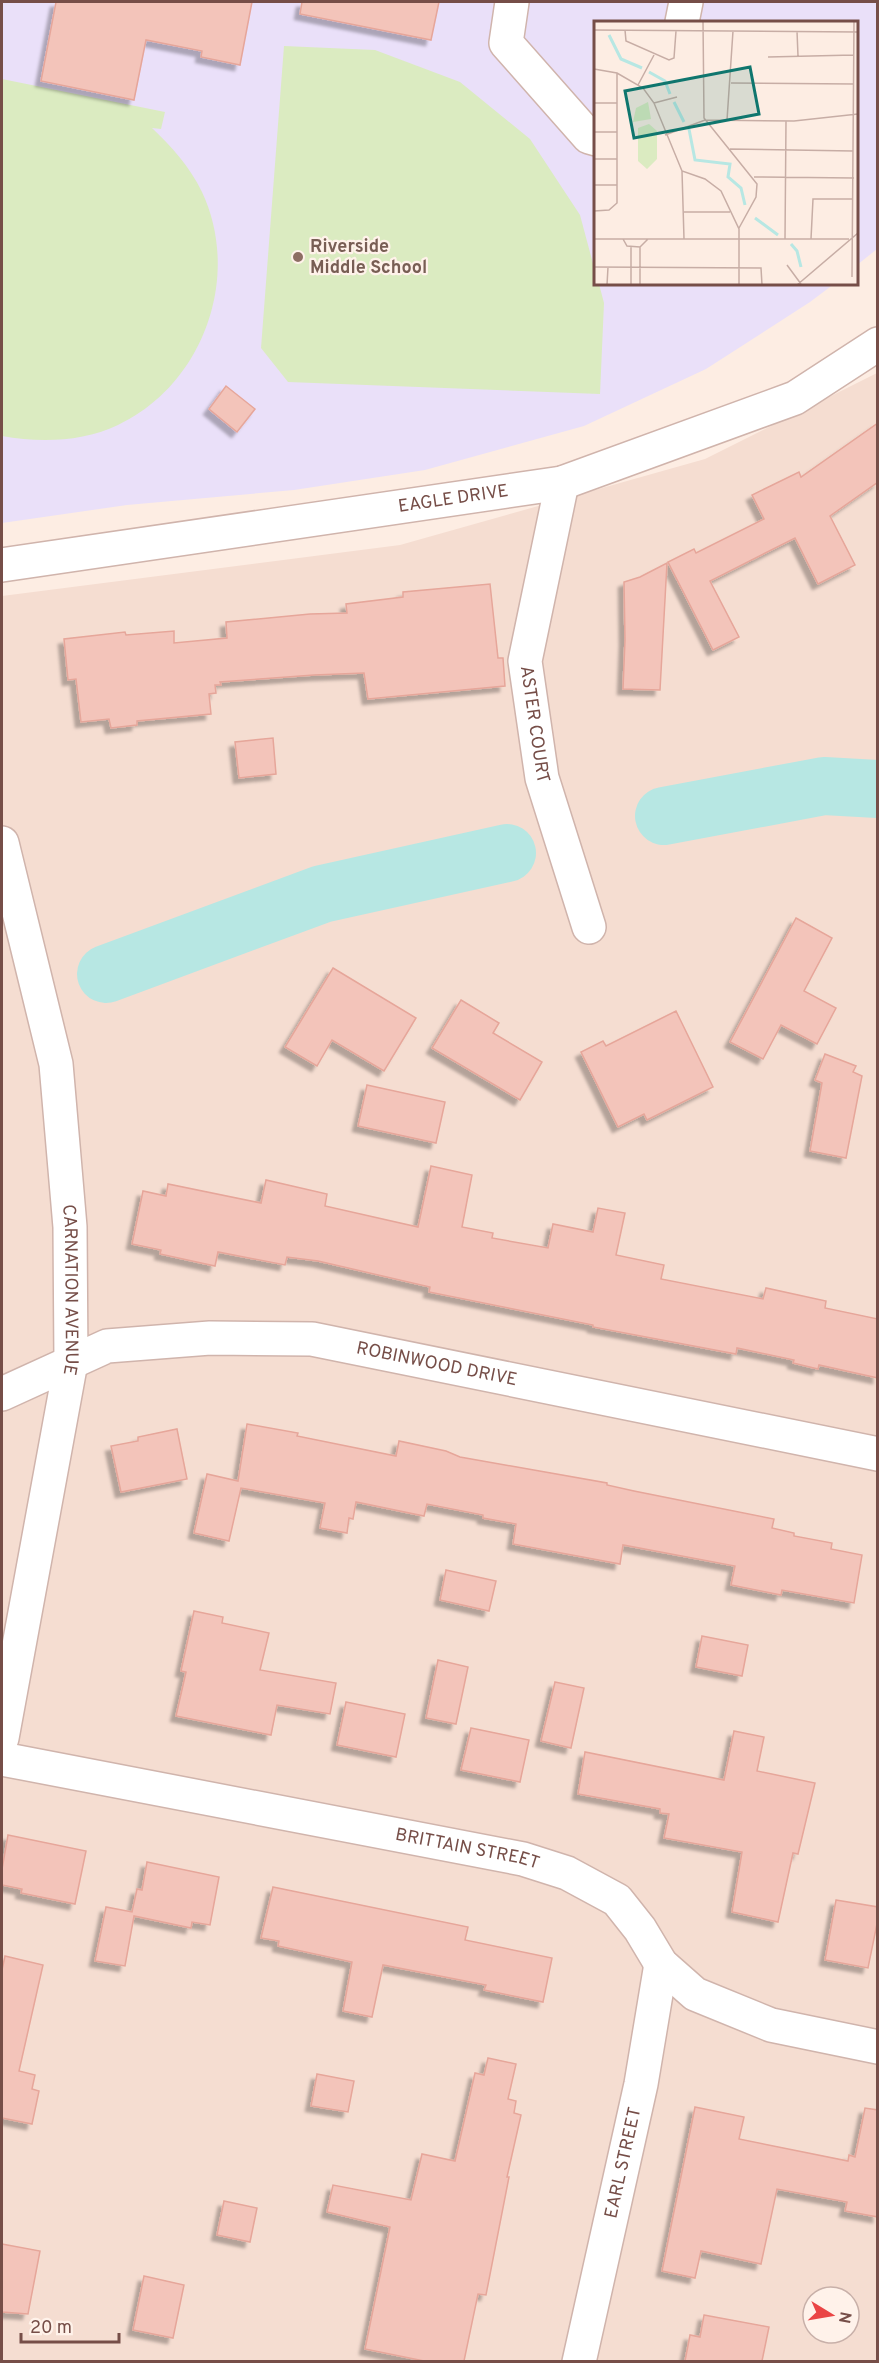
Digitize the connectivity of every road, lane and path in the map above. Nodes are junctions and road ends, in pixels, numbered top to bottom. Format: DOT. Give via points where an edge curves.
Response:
graph roads {
  1 [pos="512,2"];
  2 [pos="686,2"];
  3 [pos="682,21"];
  4 [pos="594,138"];
  5 [pos="878,344"];
  6 [pos="562,483"];
  7 [pos="2,565"];
  8 [pos="2,843"];
  9 [pos="589,927"];
  10 [pos="71,1362"];
  11 [pos="2,1394"];
  12 [pos="878,1454"];
  13 [pos="2,1738"];
  14 [pos="2,1759"];
  15 [pos="661,1964"];
  16 [pos="878,2047"];
  17 [pos="579,2361"];
  1 -- 4 [label="street" via="506,43"];
  2 -- 3 [label="street"];
  5 -- 6 [label="street, EAGLE DRIVE" via="795,398"];
  6 -- 7 [label="street, EAGLE DRIVE"];
  6 -- 9 [label="street, ASTER COURT" via="525,661 542,778"];
  8 -- 10 [label="street, CARNATION AVENUE" via="56,1064 70,1227"];
  10 -- 11 [label="street, ROBINWOOD DRIVE"];
  10 -- 12 [label="street, ROBINWOOD DRIVE" via="107,1346 210,1338 312,1339"];
  10 -- 13 [label="street, CARNATION AVENUE"];
  14 -- 15 [label="street, BRITTAIN STREET" via="534,1863 567,1873 617,1900"];
  15 -- 16 [label="street, BRITTAIN STREET" via="695,1994 739,2013 771,2025"];
  15 -- 17 [label="street, EARL STREET" via="641,2084"];
}
